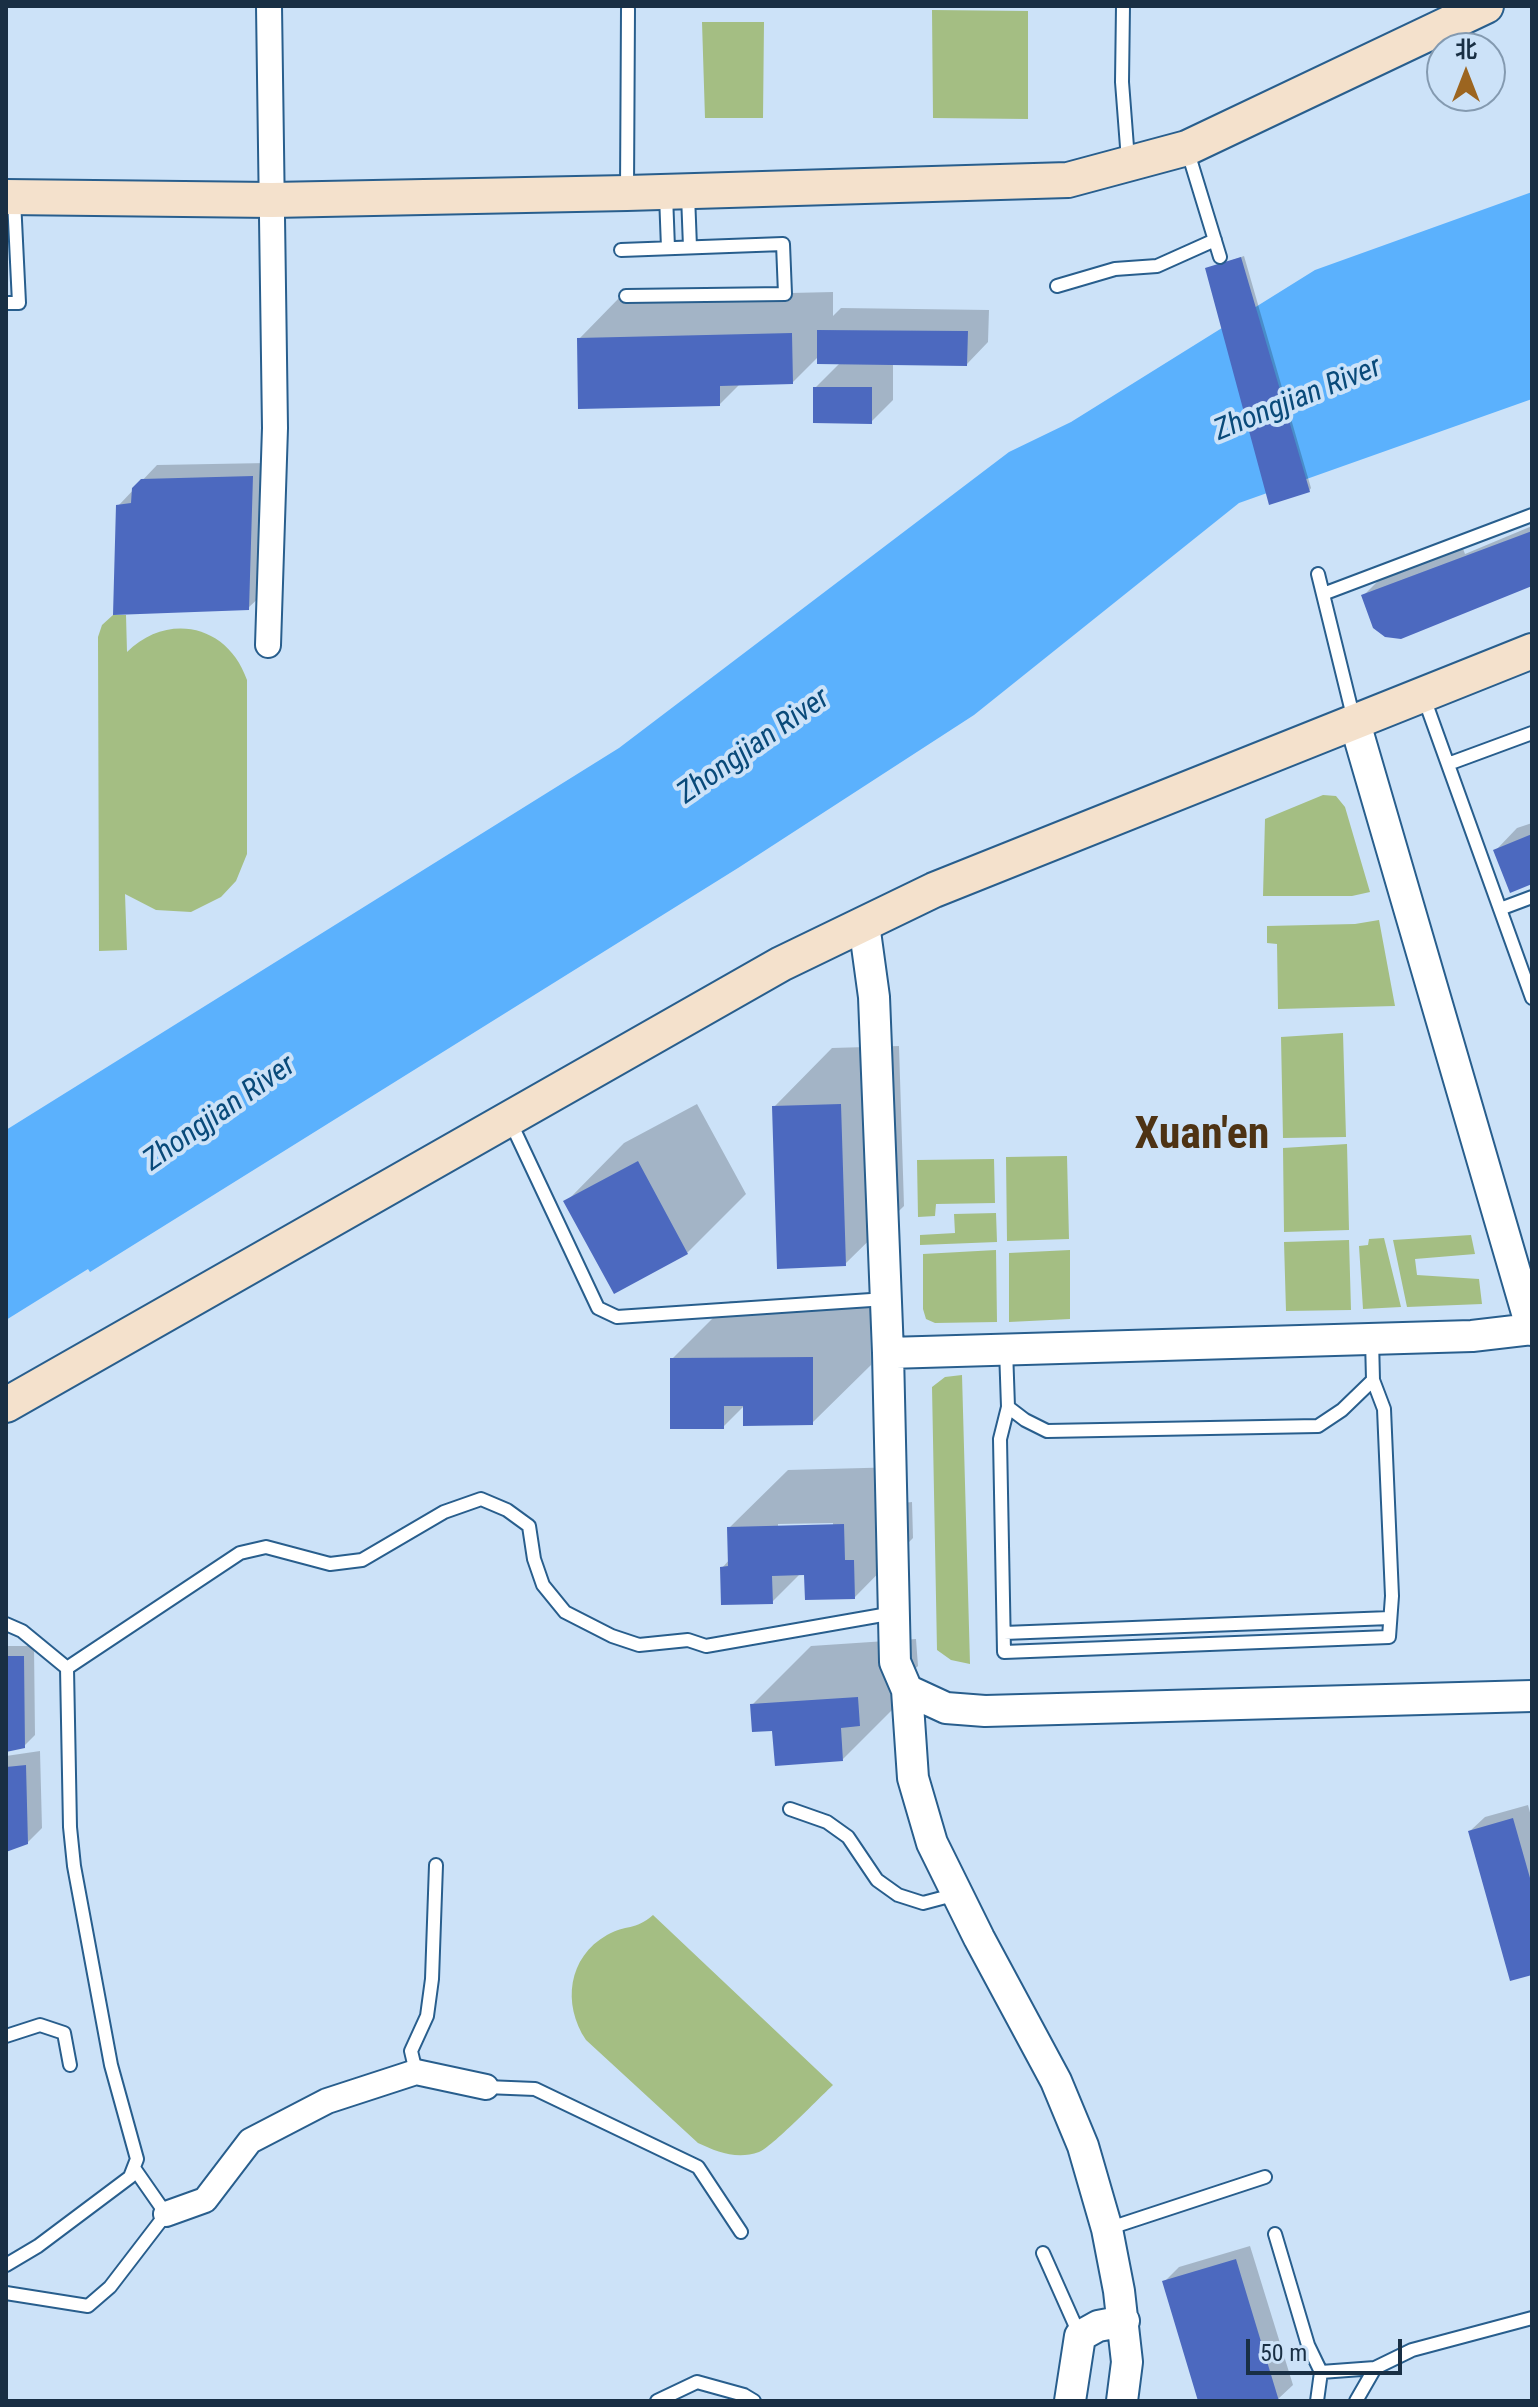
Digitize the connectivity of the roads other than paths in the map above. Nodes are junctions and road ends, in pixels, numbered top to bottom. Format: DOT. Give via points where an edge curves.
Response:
graph roads {
  1 [pos="269,6"];
  2 [pos="1123,6"];
  3 [pos="1486,6"];
  4 [pos="628,9"];
  5 [pos="1187,148"];
  6 [pos="1128,164"];
  7 [pos="677,191"];
  8 [pos="627,193"];
  9 [pos="10,197"];
  10 [pos="272,200"];
  11 [pos="1215,240"];
  12 [pos="690,247"];
  13 [pos="668,248"];
  14 [pos="621,250"];
  15 [pos="1220,257"];
  16 [pos="1057,286"];
  17 [pos="626,296"];
  18 [pos="6,303"];
  19 [pos="1532,515"];
  20 [pos="1318,574"];
  21 [pos="1323,594"];
  22 [pos="268,645"];
  23 [pos="1532,651"];
  24 [pos="1423,695"];
  25 [pos="1355,723"];
  26 [pos="1532,733"];
  27 [pos="1448,764"];
  28 [pos="1532,897"];
  29 [pos="1500,909"];
  30 [pos="864,924"];
  31 [pos="1532,998"];
  32 [pos="509,1119"];
  33 [pos="886,1299"];
  34 [pos="1532,1330"];
  35 [pos="1372,1339"];
  36 [pos="1006,1349"];
  37 [pos="888,1353"];
  38 [pos="1373,1380"];
  39 [pos="6,1405"];
  40 [pos="1008,1407"];
  41 [pos="894,1613"];
  42 [pos="1390,1618"];
  43 [pos="6,1624"];
  44 [pos="1004,1633"];
  45 [pos="67,1668"];
  46 [pos="907,1690"];
  47 [pos="1532,1696"];
  48 [pos="790,1809"];
  49 [pos="436,1865"];
  50 [pos="957,1894"];
  51 [pos="6,2036"];
  52 [pos="70,2065"];
  53 [pos="416,2072"];
  54 [pos="486,2087"];
  55 [pos="134,2168"];
  56 [pos="1265,2177"];
  57 [pos="166,2214"];
  58 [pos="1107,2229"];
  59 [pos="741,2232"];
  60 [pos="1275,2234"];
  61 [pos="1043,2253"];
  62 [pos="6,2265"];
  63 [pos="6,2293"];
  64 [pos="1532,2318"];
  65 [pos="1124,2331"];
  66 [pos="1080,2336"];
  67 [pos="1375,2368"];
  68 [pos="1321,2372"];
  69 [pos="657,2401"];
  70 [pos="754,2401"];
  71 [pos="1070,2401"];
  72 [pos="1122,2401"];
  73 [pos="1317,2401"];
  74 [pos="1356,2401"];
  1 -- 10 [label="street"];
  2 -- 6 [label="lane"];
  3 -- 5 [label="main road"];
  4 -- 8 [label="lane"];
  5 -- 6 [label="main road"];
  5 -- 11 [label="lane"];
  6 -- 7 [label="main road" via="1068,180"];
  7 -- 8 [label="main road"];
  7 -- 12 [label="lane"];
  7 -- 13 [label="lane"];
  8 -- 10 [label="main road"];
  9 -- 10 [label="main road"];
  9 -- 18 [label="lane" via="19,303"];
  10 -- 22 [label="street" via="275,428"];
  11 -- 15 [label="lane"];
  11 -- 16 [label="lane" via="1157,266 1115,269"];
  12 -- 13 [label="lane"];
  12 -- 17 [label="lane" via="783,244 785,294"];
  13 -- 14 [label="lane"];
  19 -- 21 [label="lane"];
  20 -- 21 [label="lane"];
  21 -- 25 [label="lane"];
  23 -- 24 [label="main road"];
  24 -- 25 [label="main road"];
  24 -- 27 [label="lane"];
  25 -- 30 [label="main road" via="934,890"];
  25 -- 34 [label="street"];
  26 -- 27 [label="lane"];
  27 -- 29 [label="lane"];
  28 -- 29 [label="lane"];
  29 -- 31 [label="lane"];
  30 -- 32 [label="main road" via="781,964"];
  30 -- 33 [label="street" via="874,997"];
  32 -- 33 [label="lane" via="598,1308 617,1317"];
  32 -- 39 [label="main road"];
  33 -- 37 [label="street"];
  34 -- 35 [label="street"];
  35 -- 36 [label="street"];
  35 -- 38 [label="lane"];
  36 -- 37 [label="street"];
  36 -- 40 [label="lane"];
  37 -- 41 [label="street"];
  38 -- 40 [label="lane" via="1318,1426 1047,1431"];
  38 -- 42 [label="lane" via="1384,1409"];
  40 -- 44 [label="lane" via="1000,1439"];
  41 -- 45 [label="lane" via="706,1646 688,1640 639,1645 565,1612 543,1585 529,1526 481,1499 444,1512 362,1560 330,1564 266,1547 240,1553"];
  41 -- 46 [label="street" via="895,1662"];
  42 -- 44 [label="lane"];
  42 -- 44 [label="lane" via="1389,1637 1374,1638 1004,1652"];
  43 -- 45 [label="lane"];
  45 -- 55 [label="lane" via="74,1866 111,2065 137,2159"];
  46 -- 47 [label="street" via="946,1708 985,1711"];
  46 -- 50 [label="street" via="913,1778 932,1843"];
  48 -- 50 [label="lane" via="827,1822 848,1837 877,1880 898,1895 923,1903"];
  49 -- 53 [label="lane" via="432,1979 427,2016 411,2051"];
  50 -- 58 [label="street" via="1056,2081 1083,2146"];
  51 -- 52 [label="lane" via="40,2025 64,2033"];
  53 -- 54 [label="street"];
  53 -- 57 [label="street" via="327,2101 250,2141 205,2200"];
  54 -- 59 [label="lane" via="535,2089 698,2167"];
  55 -- 57 [label="lane"];
  55 -- 62 [label="lane" via="130,2177"];
  56 -- 58 [label="lane"];
  57 -- 63 [label="lane" via="110,2287 88,2306"];
  58 -- 65 [label="street"];
  60 -- 68 [label="lane"];
  61 -- 66 [label="lane"];
  64 -- 67 [label="lane" via="1412,2350"];
  65 -- 66 [label="street" via="1098,2326"];
  65 -- 72 [label="street"];
  66 -- 71 [label="street"];
  67 -- 68 [label="lane"];
  67 -- 74 [label="lane"];
  68 -- 73 [label="lane"];
  69 -- 70 [label="lane" via="697,2382"];
}
